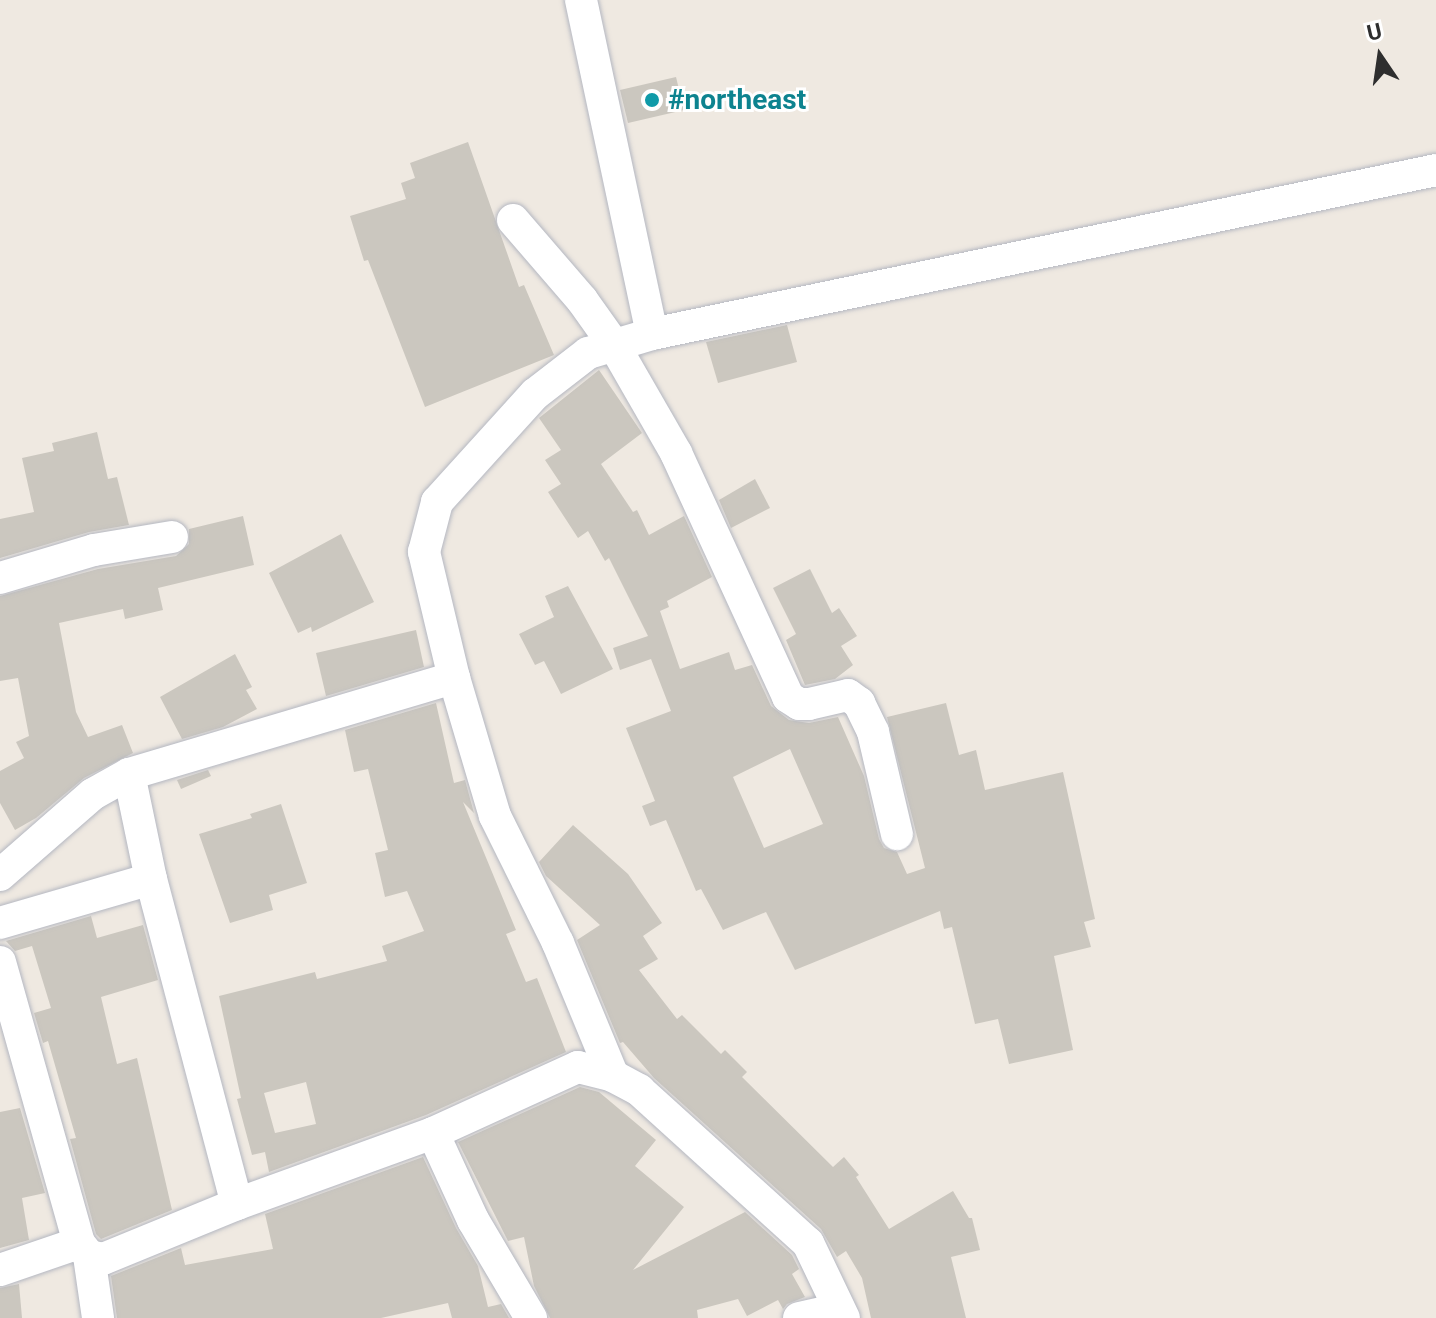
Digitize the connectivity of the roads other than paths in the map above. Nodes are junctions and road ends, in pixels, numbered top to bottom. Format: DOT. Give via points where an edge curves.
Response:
graph roads {
  1 [pos="581,0"];
  2 [pos="1436,170"];
  3 [pos="513,220"];
  4 [pos="652,334"];
  5 [pos="614,345"];
  6 [pos="172,537"];
  7 [pos="0,578"];
  8 [pos="454,678"];
  9 [pos="129,774"];
  10 [pos="897,834"];
  11 [pos="0,875"];
  12 [pos="151,879"];
  13 [pos="0,923"];
  14 [pos="0,962"];
  15 [pos="613,1076"];
  16 [pos="433,1133"];
  17 [pos="237,1204"];
  18 [pos="84,1250"];
  19 [pos="0,1270"];
  20 [pos="841,1313"];
  21 [pos="98,1318"];
  22 [pos="531,1318"];
  23 [pos="799,1318"];
  1 -- 4 [label="street"];
  2 -- 4 [label="street"];
  3 -- 5 [label="street"];
  4 -- 5 [label="street"];
  5 -- 8 [label="street" via="588,353 535,394 437,502 424,552"];
  5 -- 10 [label="street" via="676,453 788,697 809,704 848,695 859,703 873,732"];
  6 -- 7 [label="street" via="94,550"];
  8 -- 9 [label="street"];
  8 -- 15 [label="street" via="495,816 558,943"];
  9 -- 11 [label="street" via="93,794"];
  9 -- 12 [label="street"];
  12 -- 13 [label="street"];
  12 -- 17 [label="street"];
  14 -- 18 [label="street"];
  15 -- 16 [label="street" via="578,1067"];
  15 -- 20 [label="street" via="639,1090 808,1243"];
  16 -- 17 [label="street"];
  16 -- 22 [label="street" via="473,1220"];
  17 -- 18 [label="street" via="103,1259"];
  18 -- 19 [label="street"];
  18 -- 21 [label="street"];
  20 -- 23 [label="street"];
}
